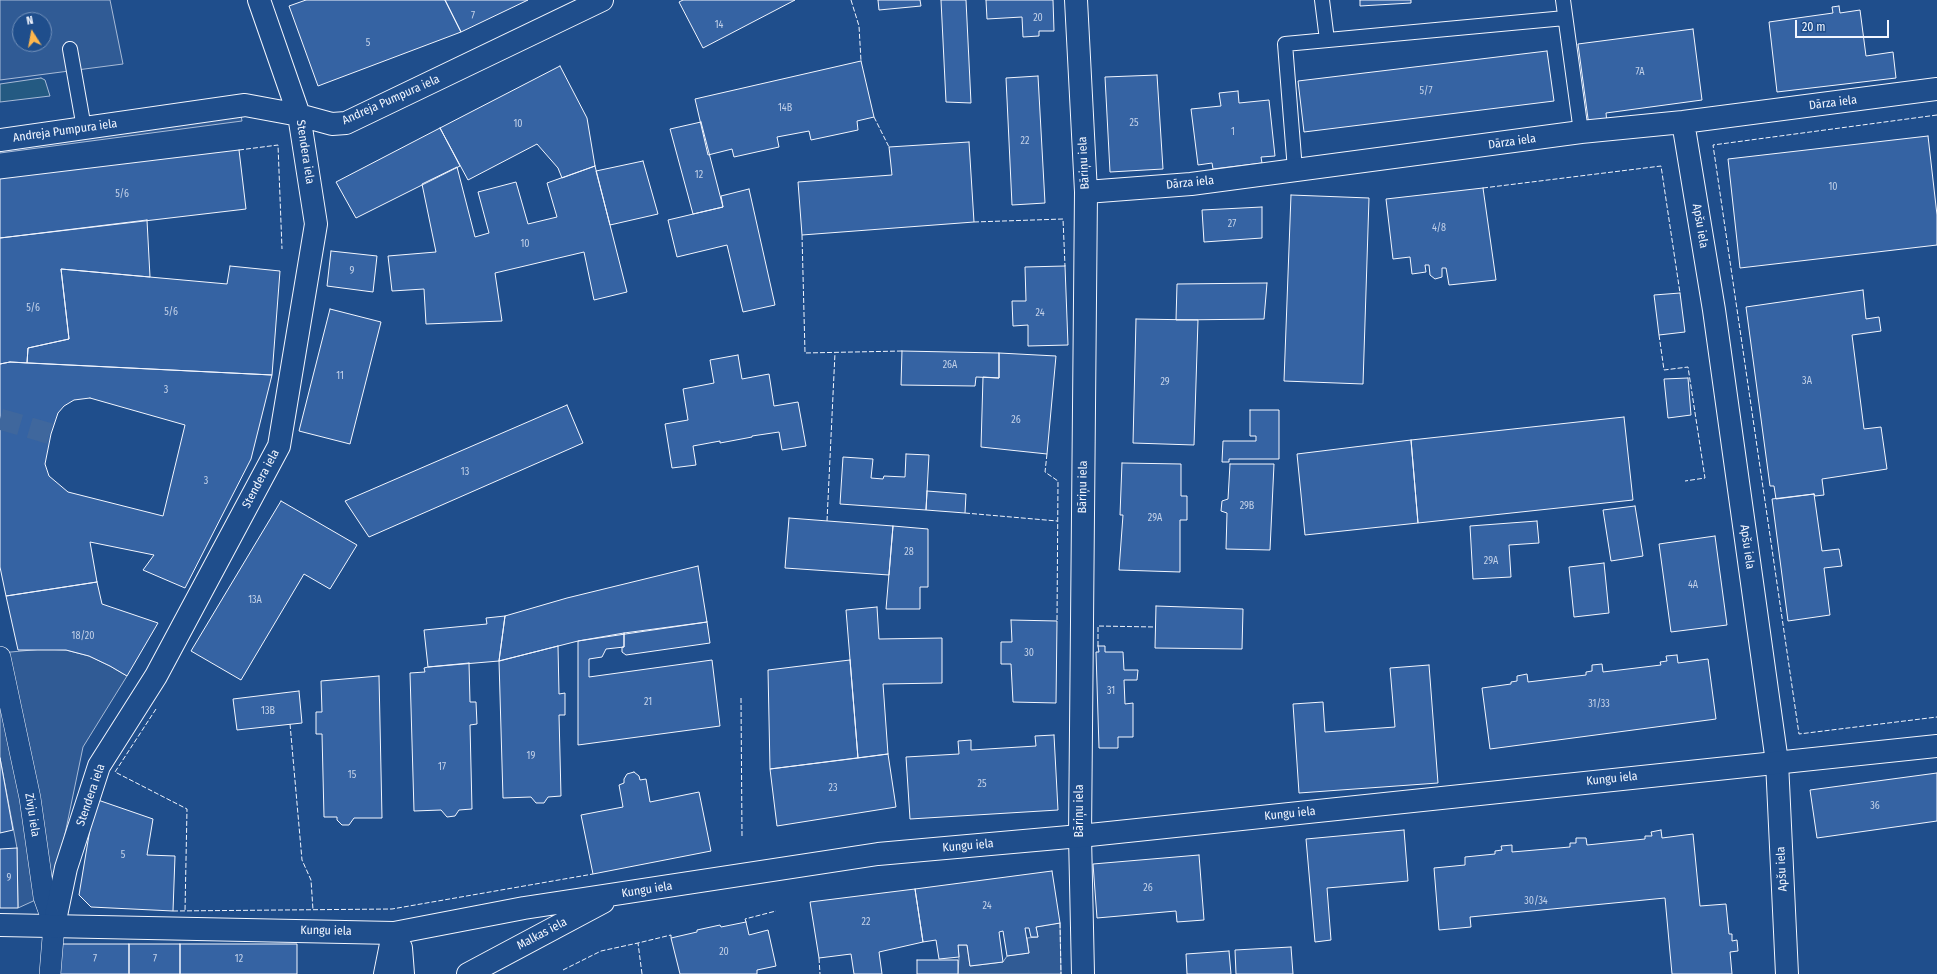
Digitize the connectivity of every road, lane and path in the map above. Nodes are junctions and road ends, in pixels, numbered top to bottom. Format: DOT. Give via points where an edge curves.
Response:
graph roads {
  1 [pos="259,0"];
  2 [pos="602,0"];
  3 [pos="1076,0"];
  4 [pos="1322,0"];
  5 [pos="1563,0"];
  6 [pos="1565,18"];
  7 [pos="1327,40"];
  8 [pos="70,49"];
  9 [pos="1937,89"];
  10 [pos="299,115"];
  11 [pos="1683,122"];
  12 [pos="84,128"];
  13 [pos="1581,132"];
  14 [pos="0,140"];
  15 [pos="1295,170"];
  16 [pos="1086,192"];
  17 [pos="0,657"];
  18 [pos="1937,746"];
  19 [pos="1777,762"];
  20 [pos="1080,836"];
  21 [pos="616,895"];
  22 [pos="0,925"];
  23 [pos="54,925"];
  24 [pos="394,933"];
  25 [pos="50,974"];
  26 [pos="384,974"];
  27 [pos="403,974"];
  28 [pos="468,974"];
  29 [pos="1083,974"];
  30 [pos="1787,974"];
  1 -- 10 [label="street, Stendera iela"];
  2 -- 10 [label="street, Andreja Pumpura iela" via="346,123 332,124"];
  3 -- 16 [label="street, Bāriņu iela"];
  4 -- 7 [label="lane"];
  5 -- 6 [label="lane"];
  6 -- 7 [label="lane"];
  6 -- 13 [label="lane"];
  7 -- 15 [label="lane" via="1285,44"];
  8 -- 12 [label="lane"];
  9 -- 11 [label="street, Dārza iela"];
  10 -- 12 [label="street, Andreja Pumpura iela" via="245,105"];
  10 -- 23 [label="street, Stendera iela" via="316,224 279,446 156,676 99,766 66,868"];
  11 -- 13 [label="street, Dārza iela"];
  11 -- 19 [label="street, Apšu iela" via="1714,310"];
  12 -- 14 [label="street, Andreja Pumpura iela"];
  13 -- 15 [label="street, Dārza iela"];
  15 -- 16 [label="street, Dārza iela" via="1191,184"];
  16 -- 20 [label="street, Bāriņu iela"];
  17 -- 23 [label="street, Zivju iela" via="30,798 44,897"];
  18 -- 19 [label="street, Kungu iela"];
  19 -- 20 [label="street, Kungu iela"];
  19 -- 30 [label="street, Apšu iela"];
  20 -- 21 [label="street, Kungu iela" via="878,854"];
  20 -- 29 [label="street, Bāriņu iela"];
  21 -- 24 [label="street, Kungu iela" via="524,908"];
  21 -- 28 [label="street, Malkas iela"];
  22 -- 23 [label="street, Kungu iela"];
  23 -- 24 [label="street, Kungu iela"];
  23 -- 25 [label="street, Zivju iela"];
  24 -- 26 [label="street"];
  24 -- 27 [label="street" via="402,948"];
}
